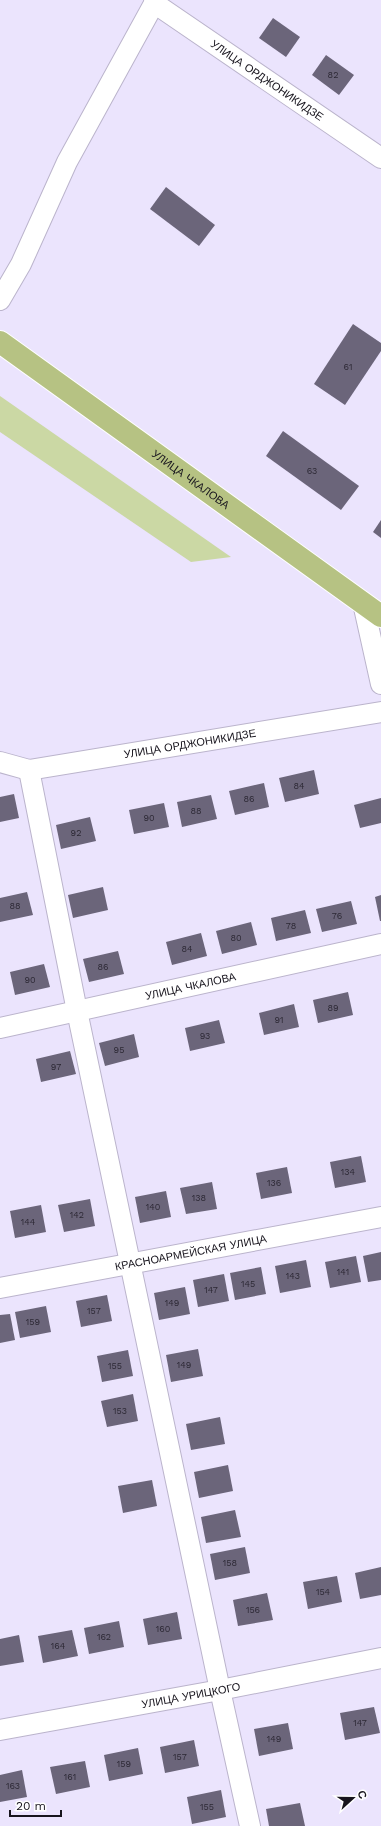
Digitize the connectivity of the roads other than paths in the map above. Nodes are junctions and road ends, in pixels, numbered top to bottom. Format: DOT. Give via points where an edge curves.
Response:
graph roads {
  1 [pos="155,1"];
  2 [pos="381,158"];
  3 [pos="0,300"];
  4 [pos="0,342"];
  5 [pos="362,603"];
  6 [pos="381,616"];
  7 [pos="381,684"];
  8 [pos="381,712"];
  9 [pos="0,762"];
  10 [pos="30,770"];
  11 [pos="381,944"];
  12 [pos="78,1011"];
  13 [pos="0,1028"];
  14 [pos="381,1217"];
  15 [pos="131,1262"];
  16 [pos="0,1288"];
  17 [pos="381,1658"];
  18 [pos="220,1690"];
  19 [pos="0,1730"];
  20 [pos="250,1826"];
  1 -- 2 [label="street, УЛИЦА ОРДЖОНИКИДЗЕ"];
  1 -- 3 [label="street" via="67,162 21,264"];
  4 -- 5 [label="main road, УЛИЦА ЧКАЛОВА"];
  5 -- 6 [label="main road, УЛИЦА ЧКАЛОВА"];
  5 -- 7 [label="street"];
  8 -- 10 [label="street, УЛИЦА ОРДЖОНИКИДЗЕ"];
  9 -- 10 [label="street, УЛИЦА ОРДЖОНИКИДЗЕ"];
  10 -- 12 [label="street"];
  11 -- 12 [label="street, УЛИЦА ЧКАЛОВА"];
  12 -- 13 [label="street, УЛИЦА ЧКАЛОВА"];
  12 -- 15 [label="street"];
  14 -- 15 [label="street, КРАСНОАРМЕЙСКАЯ УЛИЦА"];
  15 -- 16 [label="street, КРАСНОАРМЕЙСКАЯ УЛИЦА"];
  15 -- 18 [label="street"];
  17 -- 18 [label="street, УЛИЦА УРИЦКОГО"];
  18 -- 19 [label="street, УЛИЦА УРИЦКОГО"];
  18 -- 20 [label="street"];
}
